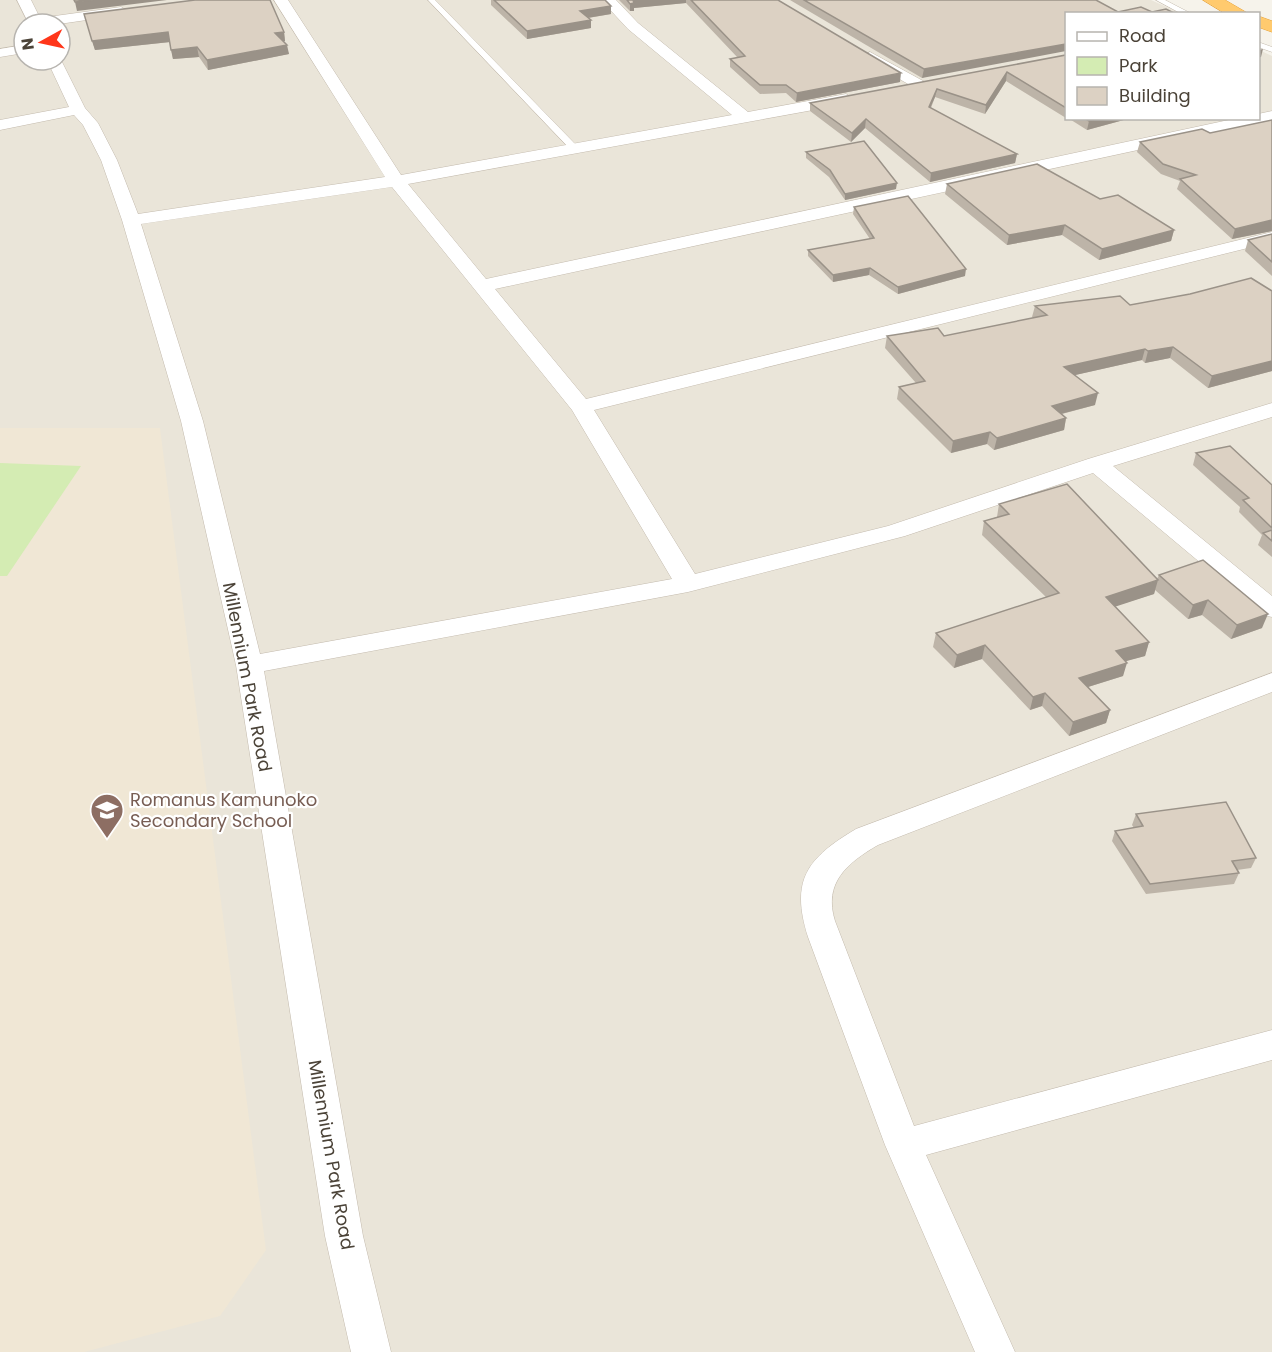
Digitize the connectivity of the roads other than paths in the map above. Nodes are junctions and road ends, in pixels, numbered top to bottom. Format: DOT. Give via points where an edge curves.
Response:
graph roads {
  1 [pos="281,0"];
  2 [pos="431,0"];
  3 [pos="608,0"];
  4 [pos="1159,0"];
  5 [pos="1211,0"];
  6 [pos="135,9"];
  7 [pos="1185,12"];
  8 [pos="1237,12"];
  9 [pos="72,19"];
  10 [pos="858,49"];
  11 [pos="60,72"];
  12 [pos="896,89"];
  13 [pos="862,96"];
  14 [pos="78,110"];
  15 [pos="745,118"];
  16 [pos="1248,120"];
  17 [pos="0,125"];
  18 [pos="1272,133"];
  19 [pos="575,149"];
  20 [pos="396,181"];
  21 [pos="131,220"];
  22 [pos="1272,237"];
  23 [pos="482,286"];
  24 [pos="580,407"];
  25 [pos="1272,410"];
  26 [pos="1096,464"];
  27 [pos="688,584"];
  28 [pos="1272,609"];
  29 [pos="249,665"];
  30 [pos="1272,682"];
  31 [pos="1272,1045"];
  32 [pos="903,1145"];
  33 [pos="371,1352"];
  34 [pos="995,1352"];
  1 -- 20 [label="street"];
  2 -- 19 [label="lane"];
  3 -- 15 [label="street" via="633,26"];
  4 -- 7 [label="lane"];
  5 -- 8 [label="highway"];
  6 -- 9 [label="street"];
  10 -- 12 [label="street" via="925,84"];
  11 -- 14 [label="street, Millennium Park Road"];
  13 -- 15 [label="street"];
  14 -- 17 [label="street"];
  14 -- 21 [label="street, Millennium Park Road" via="90,123 109,160"];
  15 -- 19 [label="street"];
  16 -- 18 [label="street"];
  16 -- 23 [label="street"];
  19 -- 20 [label="street"];
  20 -- 21 [label="street"];
  20 -- 23 [label="street"];
  21 -- 29 [label="street, Millennium Park Road" via="192,421"];
  22 -- 24 [label="street"];
  23 -- 24 [label="street"];
  24 -- 27 [label="street"];
  25 -- 26 [label="street"];
  26 -- 27 [label="street" via="896,531"];
  26 -- 28 [label="street"];
  27 -- 29 [label="street"];
  29 -- 33 [label="street, Millennium Park Road" via="344,1236"];
  30 -- 32 [label="street" via="867,837 839,854 819,877 815,904 824,937"];
  31 -- 32 [label="street"];
  32 -- 34 [label="street"];
}
